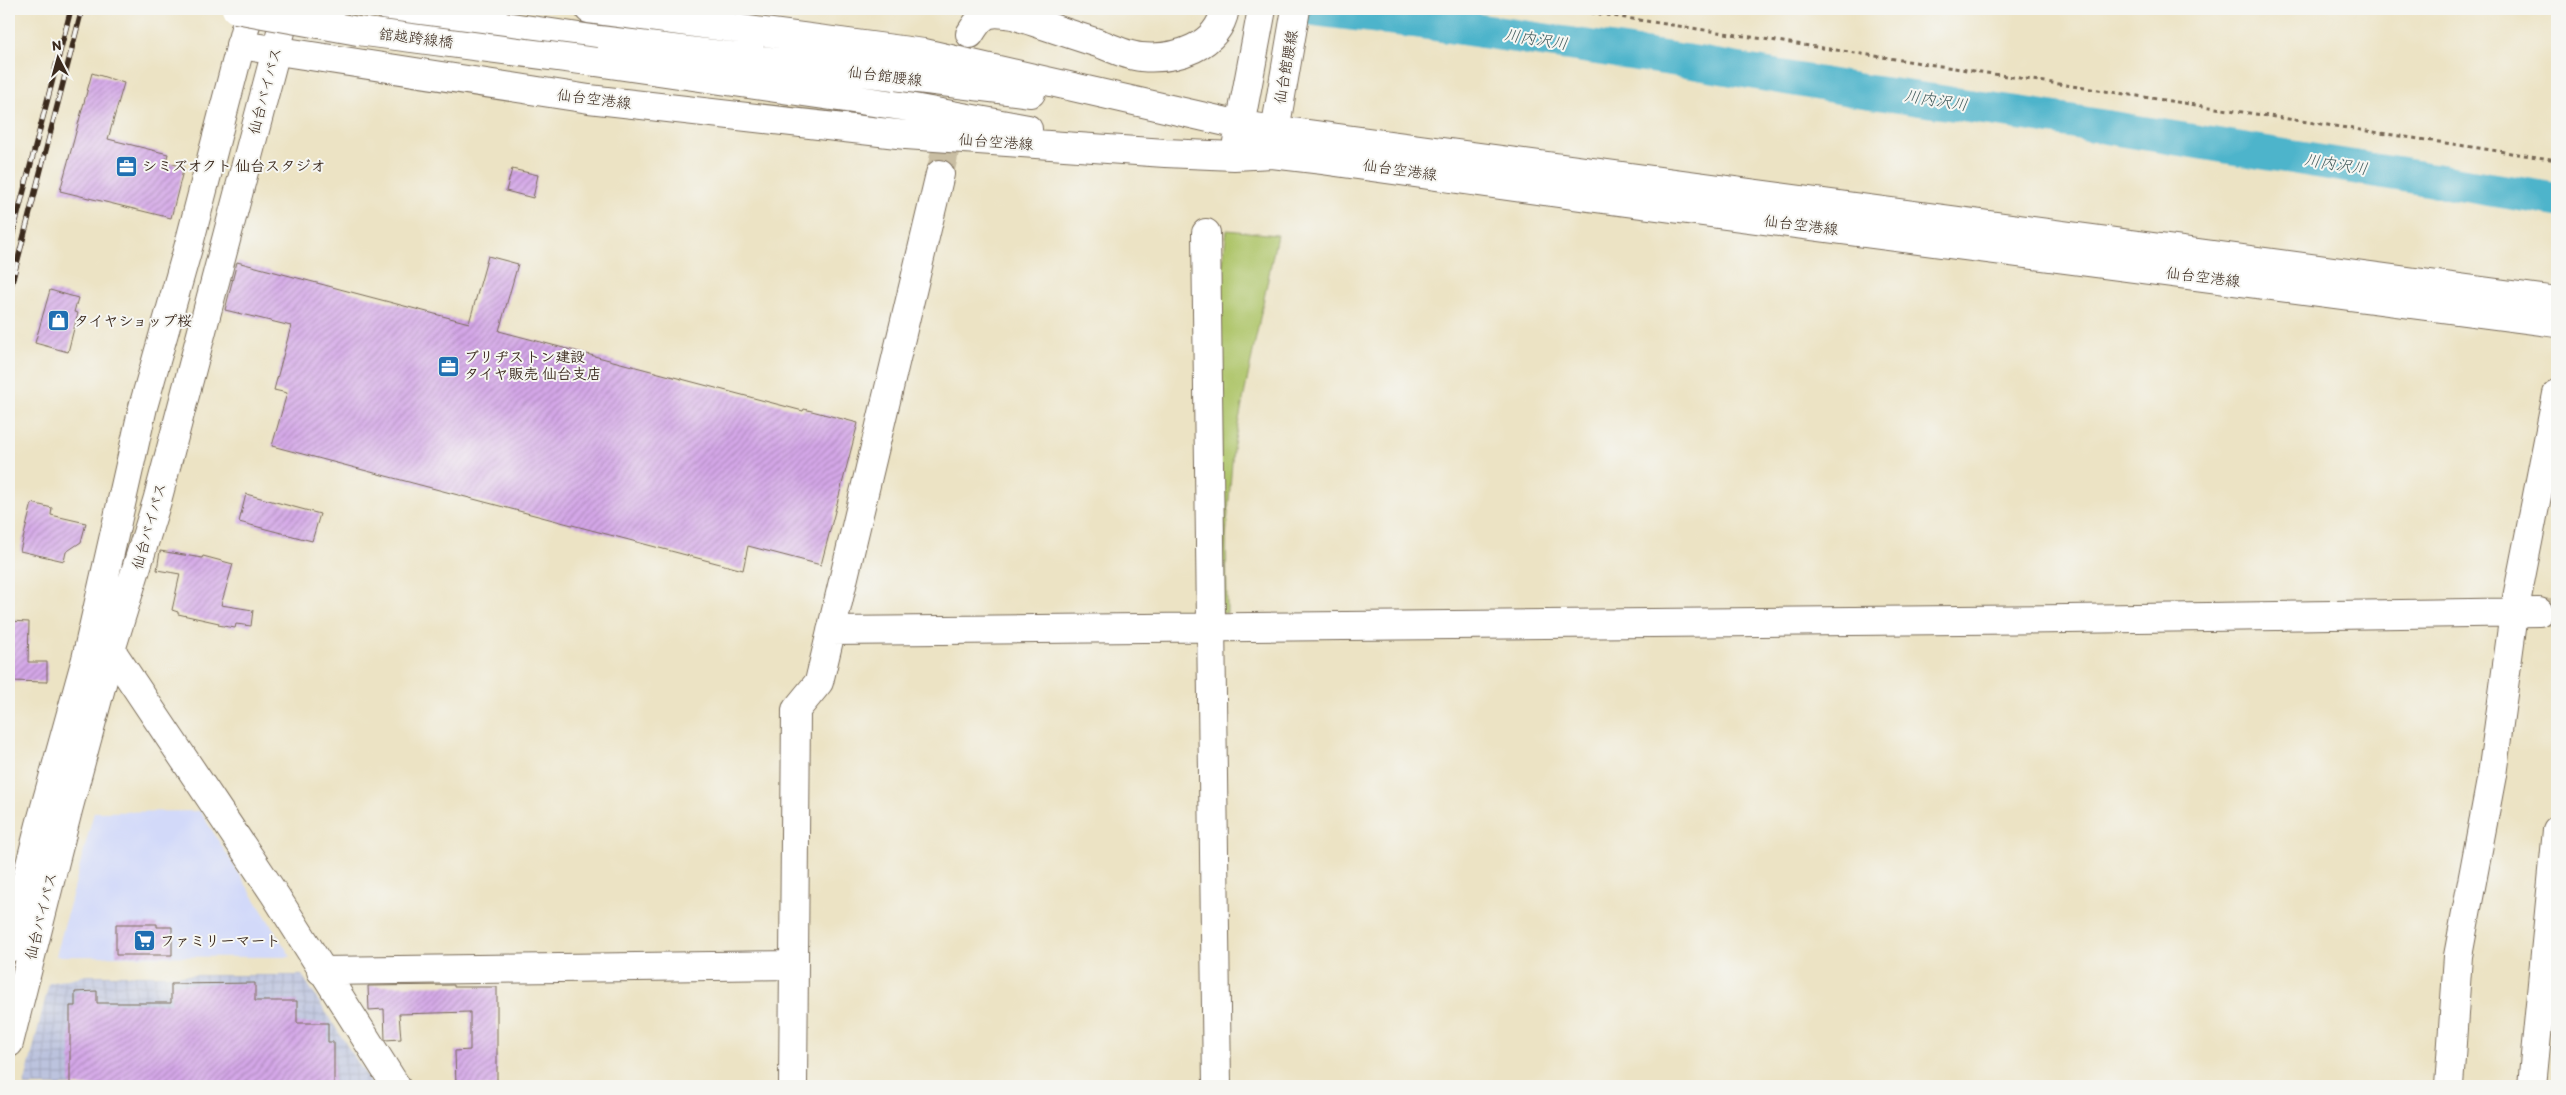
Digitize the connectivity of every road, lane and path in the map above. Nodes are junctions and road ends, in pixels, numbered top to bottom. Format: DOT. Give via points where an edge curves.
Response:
graph roads {
  1 [pos="236,9"];
  2 [pos="250,9"];
  3 [pos="287,9"];
  4 [pos="390,9"];
  5 [pos="589,9"];
  6 [pos="1567,9"];
  7 [pos="1224,15"];
  8 [pos="1260,18"];
  9 [pos="1294,21"];
  10 [pos="970,34"];
  11 [pos="240,45"];
  12 [pos="276,51"];
  13 [pos="598,51"];
  14 [pos="1171,111"];
  15 [pos="1240,125"];
  16 [pos="1273,141"];
  17 [pos="1165,154"];
  18 [pos="1234,156"];
  19 [pos="2557,160"];
  20 [pos="940,174"];
  21 [pos="1206,233"];
  22 [pos="2557,301"];
  23 [pos="2557,323"];
  24 [pos="2557,394"];
  25 [pos="2527,612"];
  26 [pos="1212,626"];
  27 [pos="831,631"];
  28 [pos="111,650"];
  29 [pos="2557,830"];
  30 [pos="9,948"];
  31 [pos="792,966"];
  32 [pos="322,971"];
  33 [pos="2540,990"];
  34 [pos="9,1043"];
  35 [pos="396,1086"];
  36 [pos="793,1086"];
  37 [pos="1217,1086"];
  38 [pos="2449,1086"];
  39 [pos="2517,1086"];
  40 [pos="2532,1086"];
  1 -- 13 [label="main road, 舘越跨線橋, bridge" via="358,31"];
  2 -- 11 [label="main road, 仙台バイパス"];
  3 -- 12 [label="main road, 仙台バイパス"];
  4 -- 13 [label="main road, 舘越跨線橋"];
  5 -- 14 [label="main road, 仙台空港線" via="924,53"];
  6 -- 19 [label="path"];
  7 -- 10 [label="main road" via="1218,28 1201,45 1164,58 1139,57 1014,15 995,12 984,16"];
  8 -- 15 [label="main road"];
  9 -- 16 [label="main road, 仙台館腰線"];
  11 -- 12 [label="main road, 仙台空港線"];
  11 -- 30 [label="main road, 仙台バイパス" via="143,407 86,659"];
  12 -- 17 [label="main road, 仙台空港線" via="589,99 906,135"];
  12 -- 28 [label="main road, 仙台バイパス" via="157,501"];
  13 -- 14 [label="main road, 仙台館腰線"];
  13 -- 17 [label="main road, 仙台館腰線"];
  14 -- 15 [label="main road, 仙台空港線"];
  15 -- 16 [label="main road, 仙台空港線"];
  15 -- 18 [label="main road"];
  16 -- 18 [label="main road, 仙台空港線"];
  16 -- 22 [label="main road, 仙台空港線"];
  16 -- 23 [label="main road, 仙台空港線"];
  17 -- 18 [label="main road, 仙台空港線"];
  20 -- 27 [label="main road"];
  21 -- 26 [label="main road"];
  24 -- 25 [label="main road"];
  25 -- 26 [label="main road"];
  25 -- 38 [label="main road" via="2458,956"];
  26 -- 27 [label="main road"];
  26 -- 37 [label="main road"];
  27 -- 31 [label="main road" via="819,682 796,710"];
  28 -- 32 [label="main road"];
  28 -- 34 [label="main road, 仙台バイパス"];
  29 -- 33 [label="main road"];
  31 -- 32 [label="main road"];
  31 -- 36 [label="main road"];
  32 -- 35 [label="main road"];
  33 -- 39 [label="main road"];
  33 -- 40 [label="main road"];
}
